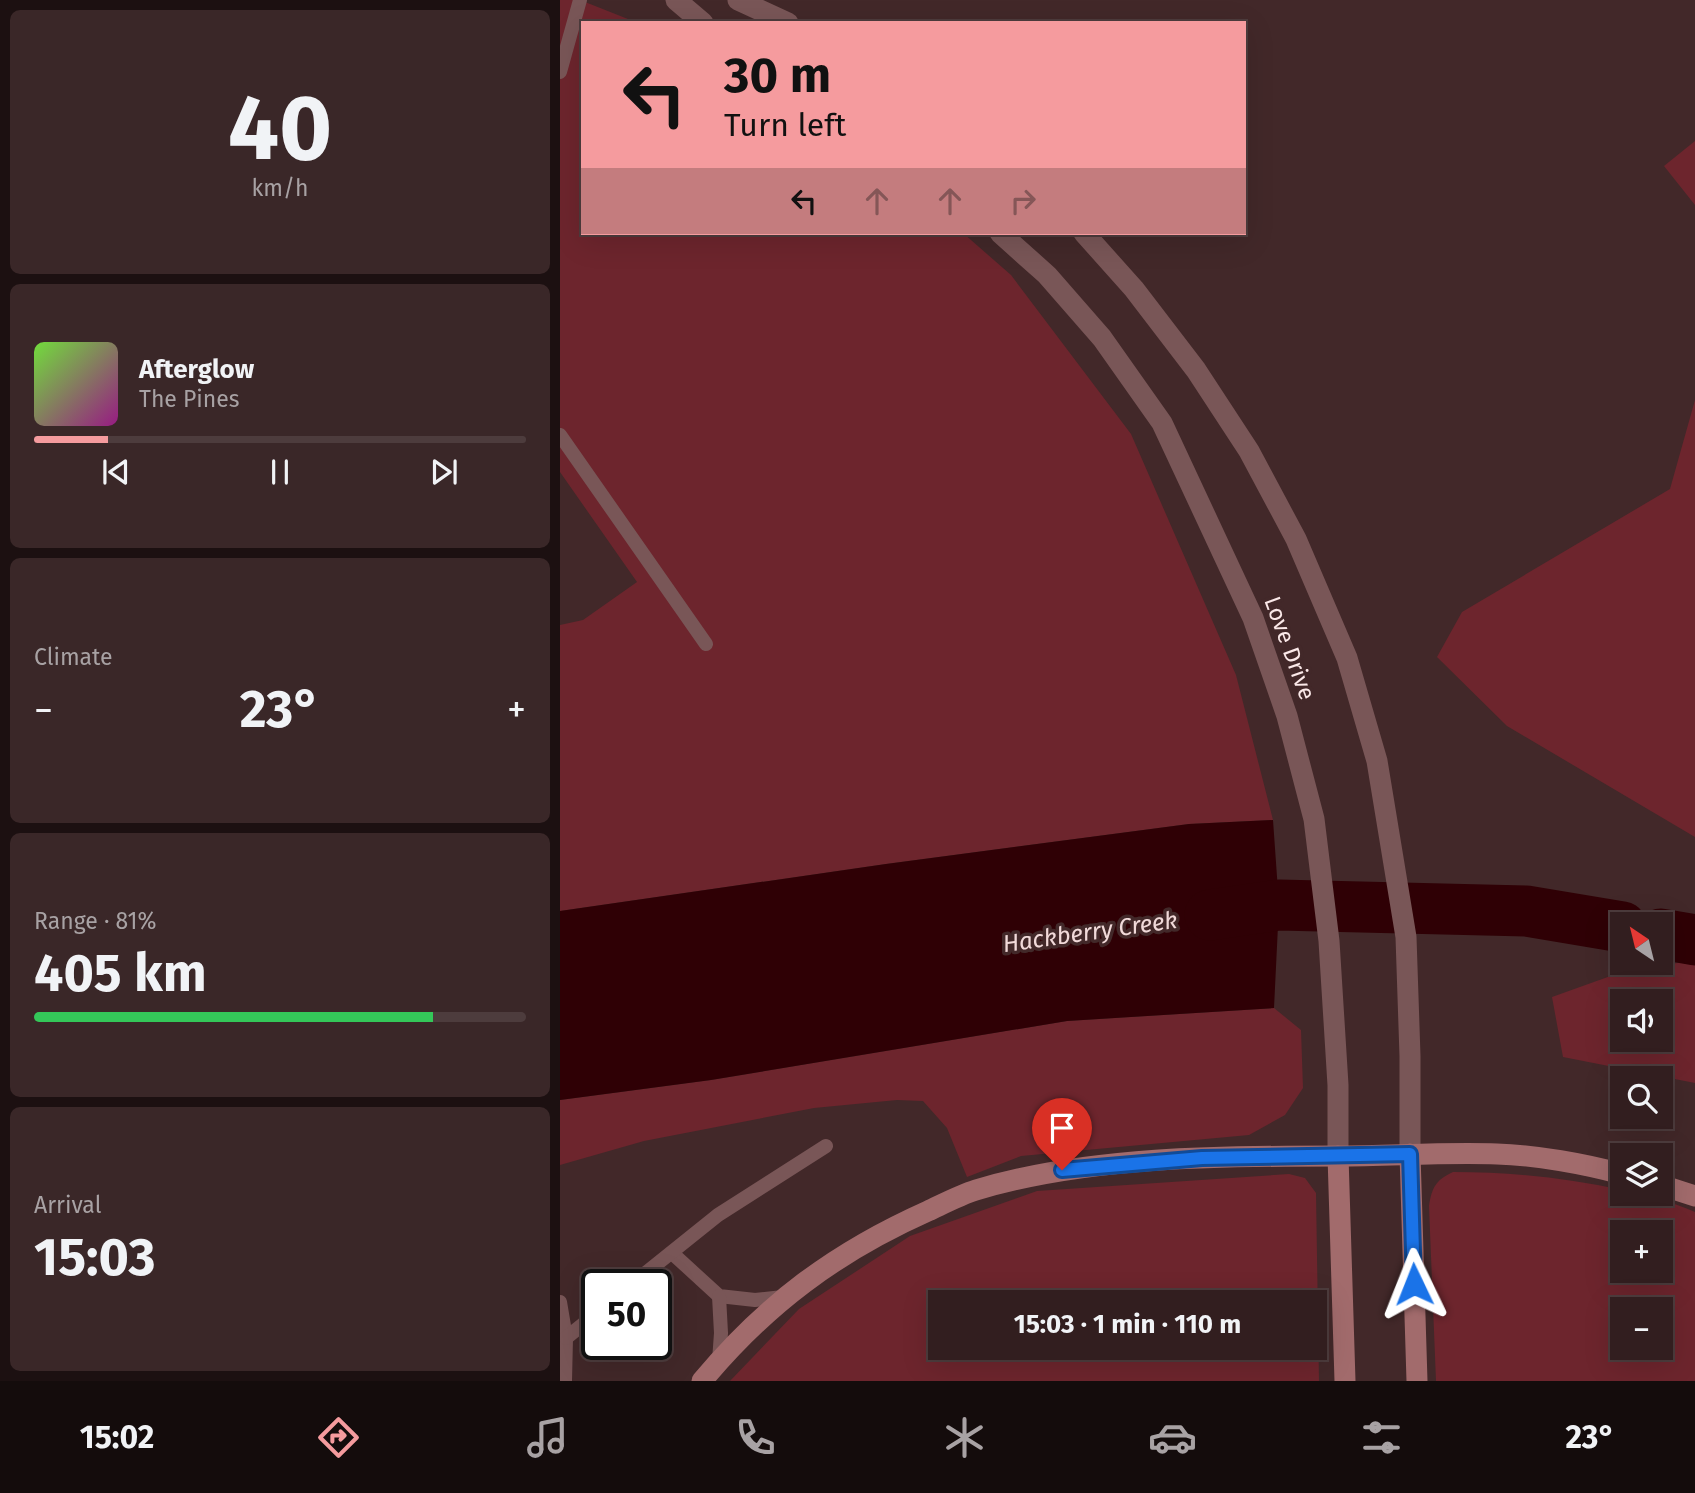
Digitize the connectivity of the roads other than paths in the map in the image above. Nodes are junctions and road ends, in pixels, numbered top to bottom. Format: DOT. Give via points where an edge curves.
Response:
graph roads {
  1 [pos="580,0"];
  2 [pos="676,0"];
  3 [pos="738,0"];
  4 [pos="701,21"];
  5 [pos="784,21"];
  6 [pos="560,72"];
  7 [pos="1002,235"];
  8 [pos="1086,235"];
  9 [pos="560,435"];
  10 [pos="706,644"];
  11 [pos="826,1146"];
  12 [pos="1410,1154"];
  13 [pos="1338,1156"];
  14 [pos="1610,1171"];
  15 [pos="1673,1189"];
  16 [pos="1695,1196"];
  17 [pos="672,1253"];
  18 [pos="651,1269"];
  19 [pos="719,1296"];
  20 [pos="783,1297"];
  21 [pos="560,1302"];
  22 [pos="581,1326"];
  23 [pos="566,1338"];
  24 [pos="719,1362"];
  25 [pos="565,1381"];
  26 [pos="702,1381"];
  27 [pos="1346,1381"];
  28 [pos="1417,1381"];
  1 -- 6 [label="lane"];
  2 -- 4 [label="street"];
  3 -- 5 [label="street"];
  7 -- 13 [label="street, Love Drive" via="1047,275 1102,338 1162,423 1253,618 1287,716 1314,819 1329,941"];
  8 -- 12 [label="street, Love Drive" via="1196,370 1249,451 1296,539 1348,658 1377,761 1406,937"];
  9 -- 10 [label="lane"];
  11 -- 17 [label="lane" via="718,1215"];
  12 -- 13 [label="main road"];
  12 -- 14 [label="main road" via="1500,1154"];
  12 -- 28 [label="main road"];
  13 -- 20 [label="main road" via="1216,1157 1062,1170 974,1190 895,1226"];
  13 -- 27 [label="main road"];
  15 -- 16 [label="main road"];
  17 -- 18 [label="lane"];
  17 -- 19 [label="lane"];
  19 -- 20 [label="lane"];
  19 -- 24 [label="lane"];
  20 -- 24 [label="main road"];
  21 -- 23 [label="lane"];
  22 -- 23 [label="lane"];
  23 -- 25 [label="lane"];
  24 -- 26 [label="main road"];
}
